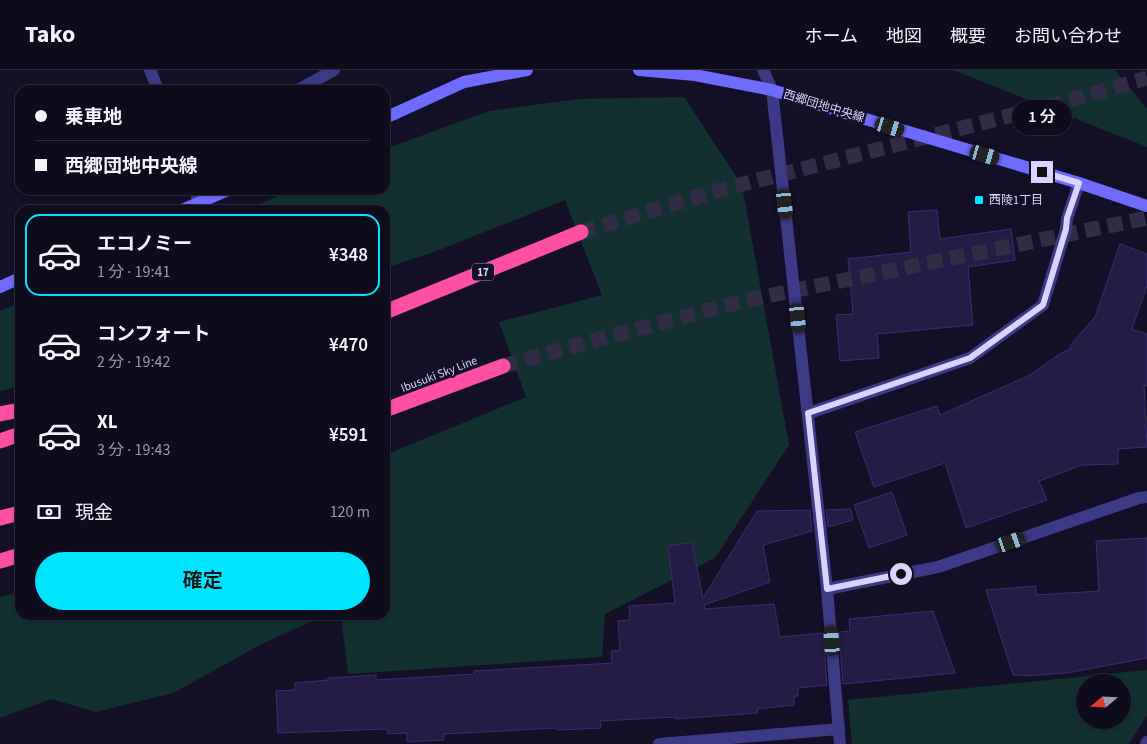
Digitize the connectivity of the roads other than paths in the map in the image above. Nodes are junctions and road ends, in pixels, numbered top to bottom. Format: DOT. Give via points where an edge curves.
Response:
graph roads {
  1 [pos="150,70"];
  2 [pos="334,70"];
  3 [pos="527,70"];
  4 [pos="639,70"];
  5 [pos="763,70"];
  6 [pos="156,85"];
  7 [pos="307,85"];
  8 [pos="772,90"];
  9 [pos="390,116"];
  10 [pos="1079,183"];
  11 [pos="196,195"];
  12 [pos="217,195"];
  13 [pos="199,203"];
  14 [pos="194,205"];
  15 [pos="1147,206"];
  16 [pos="581,232"];
  17 [pos="15,280"];
  18 [pos="0,287"];
  19 [pos="390,310"];
  20 [pos="503,366"];
  21 [pos="390,408"];
  22 [pos="15,411"];
  23 [pos="808,413"];
  24 [pos="0,414"];
  25 [pos="15,436"];
  26 [pos="0,441"];
  27 [pos="1147,497"];
  28 [pos="15,514"];
  29 [pos="0,518"];
  30 [pos="15,556"];
  31 [pos="0,561"];
  32 [pos="827,589"];
  33 [pos="839,729"];
  34 [pos="659,744"];
  35 [pos="840,744"];
  1 -- 6 [label="street"];
  2 -- 7 [label="street"];
  3 -- 9 [label="street" via="464,82"];
  4 -- 8 [label="street, 西郷団地中央線"];
  5 -- 8 [label="street"];
  8 -- 10 [label="street, 西郷団地中央線"];
  8 -- 23 [label="street"];
  10 -- 15 [label="street, 西郷団地中央線"];
  10 -- 23 [label="street" via="1043,305 970,358"];
  11 -- 13 [label="street"];
  12 -- 13 [label="street"];
  13 -- 14 [label="street"];
  16 -- 19 [label="highway, 17"];
  17 -- 18 [label="street"];
  20 -- 21 [label="highway, Ibusuki Sky Line"];
  22 -- 24 [label="highway"];
  23 -- 32 [label="street"];
  25 -- 26 [label="highway"];
  27 -- 32 [label="street" via="938,566"];
  28 -- 29 [label="highway"];
  30 -- 31 [label="highway"];
  32 -- 33 [label="street"];
  33 -- 34 [label="street"];
  33 -- 35 [label="street"];
}
